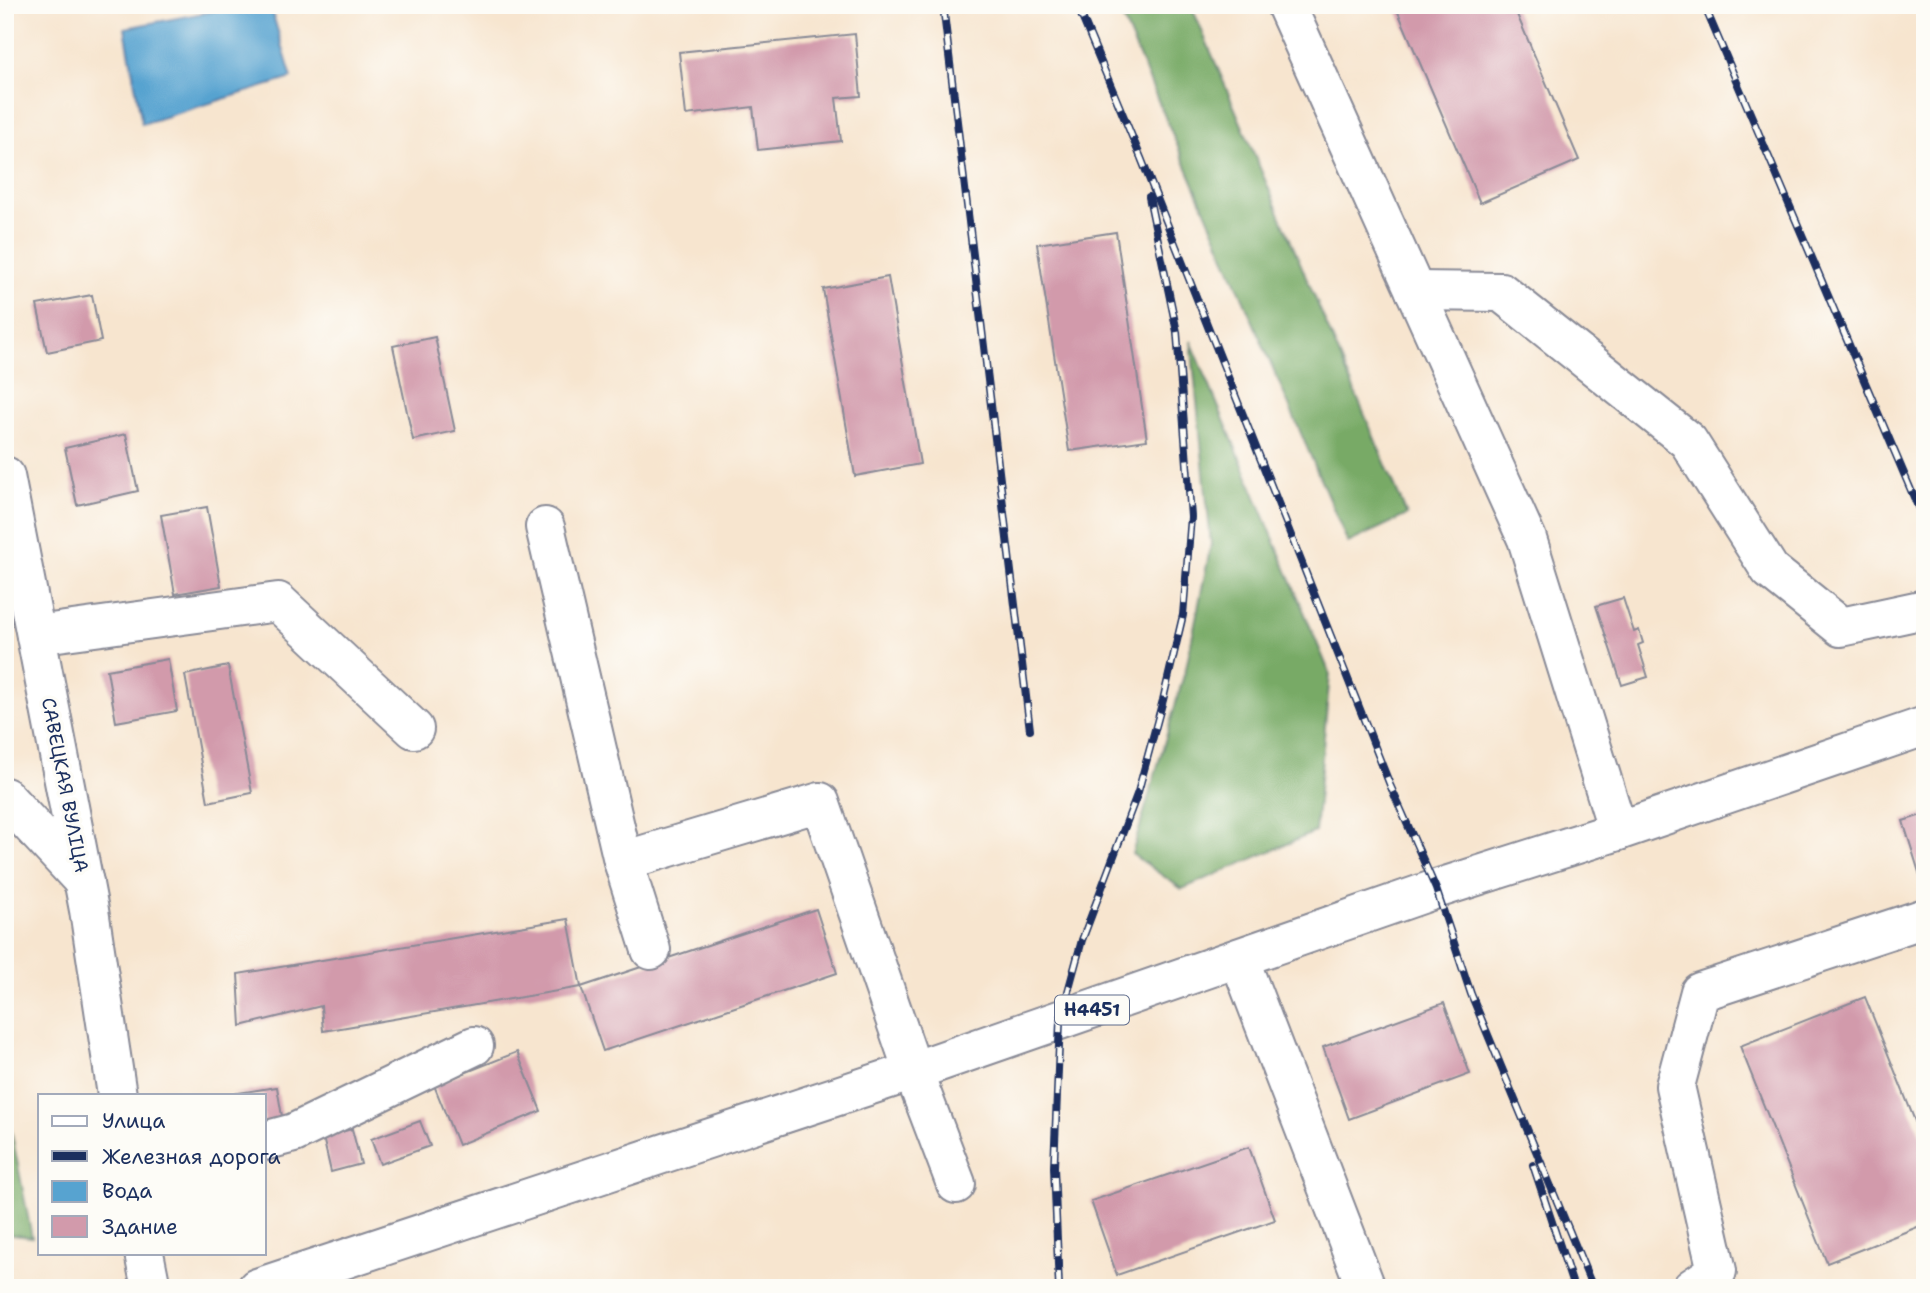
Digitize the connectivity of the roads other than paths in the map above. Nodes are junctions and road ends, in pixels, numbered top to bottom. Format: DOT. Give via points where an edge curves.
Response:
graph roads {
  1 [pos="1286,5"];
  2 [pos="1415,291"];
  3 [pos="5,476"];
  4 [pos="545,527"];
  5 [pos="1925,610"];
  6 [pos="36,635"];
  7 [pos="1925,726"];
  8 [pos="414,729"];
  9 [pos="5,797"];
  10 [pos="1618,831"];
  11 [pos="623,861"];
  12 [pos="84,882"];
  13 [pos="1925,918"];
  14 [pos="651,950"];
  15 [pos="1239,958"];
  16 [pos="474,1046"];
  17 [pos="913,1071"];
  18 [pos="117,1094"];
  19 [pos="266,1140"];
  20 [pos="956,1184"];
  21 [pos="144,1254"];
  22 [pos="151,1288"];
  23 [pos="257,1288"];
  24 [pos="1366,1288"];
  25 [pos="1692,1288"];
  1 -- 2 [label="main road"];
  2 -- 5 [label="main road" via="1501,292 1688,440 1770,570 1842,627"];
  2 -- 10 [label="main road" via="1527,539"];
  3 -- 6 [label="main road, САВЕЦКАЯ ВУЛІЦА"];
  4 -- 11 [label="main road"];
  6 -- 8 [label="main road" via="278,602"];
  6 -- 12 [label="main road, САВЕЦКАЯ ВУЛІЦА"];
  7 -- 10 [label="main road, Н4451"];
  9 -- 12 [label="main road"];
  10 -- 15 [label="main road, Н4451"];
  11 -- 14 [label="main road"];
  11 -- 17 [label="main road" via="820,802"];
  12 -- 18 [label="main road, САВЕЦКАЯ ВУЛІЦА"];
  13 -- 25 [label="main road" via="1700,992 1675,1086 1717,1271"];
  15 -- 17 [label="main road, Н4451"];
  15 -- 24 [label="main road"];
  16 -- 19 [label="main road" via="294,1133"];
  17 -- 20 [label="main road"];
  17 -- 23 [label="main road, Н4451"];
  21 -- 22 [label="main road"];
}
